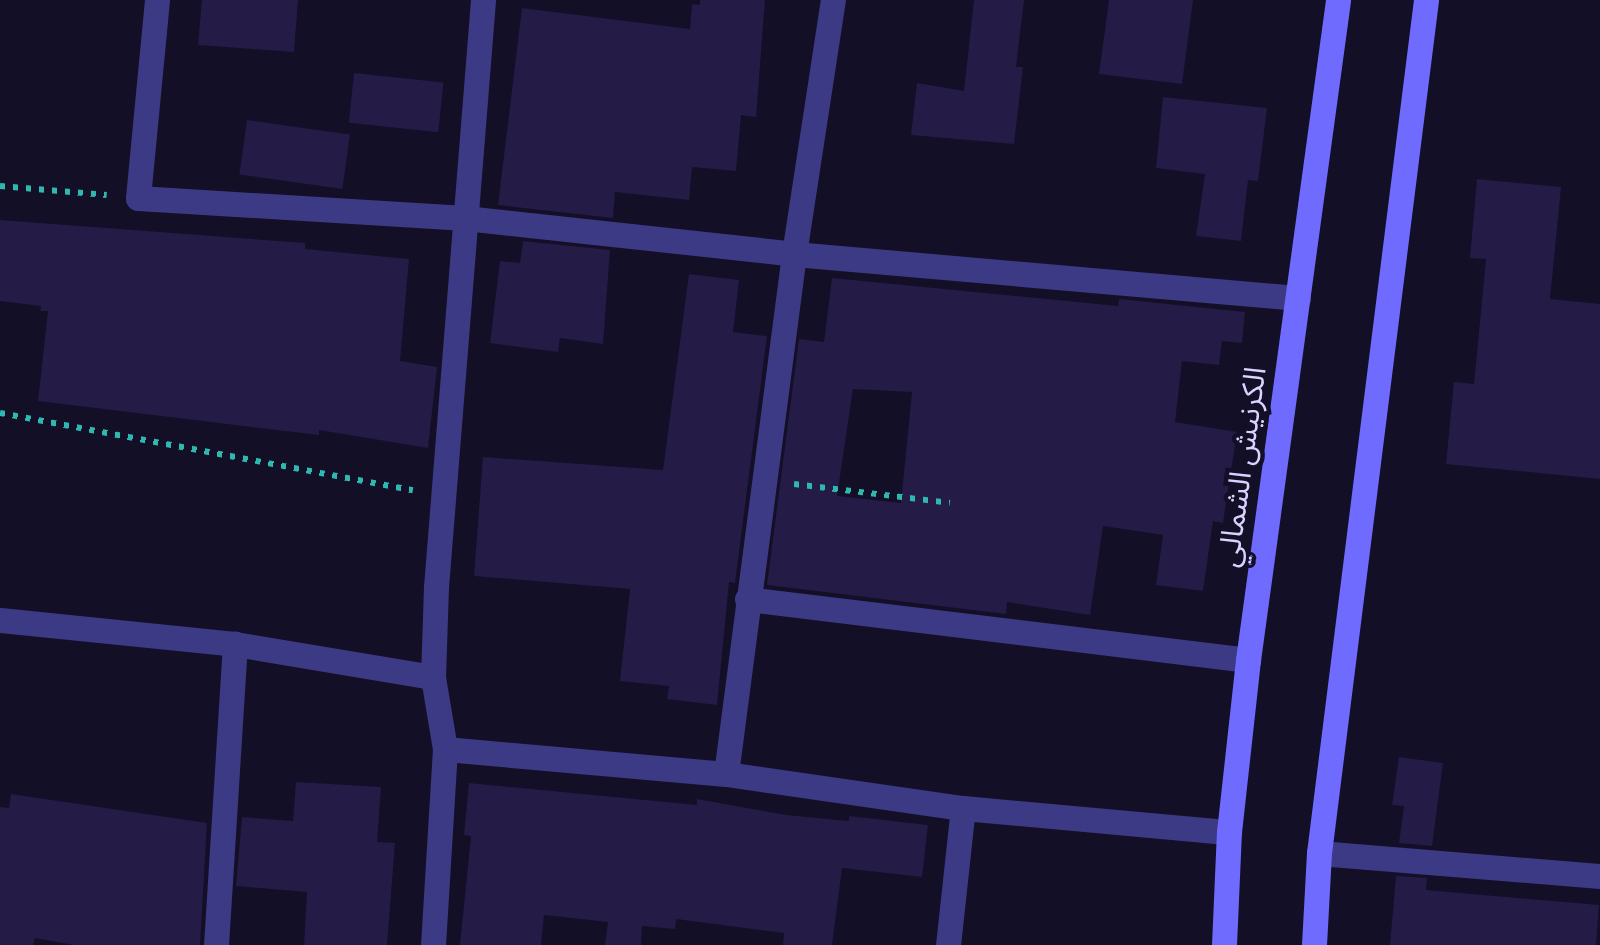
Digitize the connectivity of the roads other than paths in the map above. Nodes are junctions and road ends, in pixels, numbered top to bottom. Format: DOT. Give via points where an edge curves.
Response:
graph roads {
  1 [pos="157,0"];
  2 [pos="483,0"];
  3 [pos="833,0"];
  4 [pos="1338,0"];
  5 [pos="1426,0"];
  6 [pos="465,218"];
  7 [pos="794,254"];
  8 [pos="1298,298"];
  9 [pos="747,599"];
  10 [pos="0,620"];
  11 [pos="235,644"];
  12 [pos="1248,660"];
  13 [pos="433,676"];
  14 [pos="445,749"];
  15 [pos="726,774"];
  16 [pos="963,808"];
  17 [pos="1229,832"];
  18 [pos="1319,853"];
  19 [pos="1600,876"];
  20 [pos="216,945"];
  21 [pos="433,945"];
  22 [pos="948,945"];
  23 [pos="1224,945"];
  24 [pos="1314,945"];
  1 -- 6 [label="street" via="138,198"];
  2 -- 6 [label="street"];
  3 -- 7 [label="street"];
  4 -- 8 [label="main road, الكرنيش الشمالي"];
  5 -- 18 [label="main road"];
  6 -- 7 [label="street"];
  6 -- 13 [label="street"];
  7 -- 8 [label="street"];
  7 -- 9 [label="street"];
  8 -- 12 [label="main road, الكرنيش الشمالي"];
  9 -- 12 [label="street"];
  9 -- 15 [label="street"];
  10 -- 11 [label="street"];
  11 -- 13 [label="street"];
  11 -- 20 [label="street"];
  12 -- 17 [label="main road, الكرنيش الشمالي"];
  13 -- 14 [label="street"];
  14 -- 15 [label="street"];
  14 -- 21 [label="street"];
  15 -- 16 [label="street"];
  16 -- 17 [label="street"];
  16 -- 22 [label="street"];
  17 -- 23 [label="main road, الكرنيش الشمالي"];
  18 -- 19 [label="street"];
  18 -- 24 [label="main road"];
}
